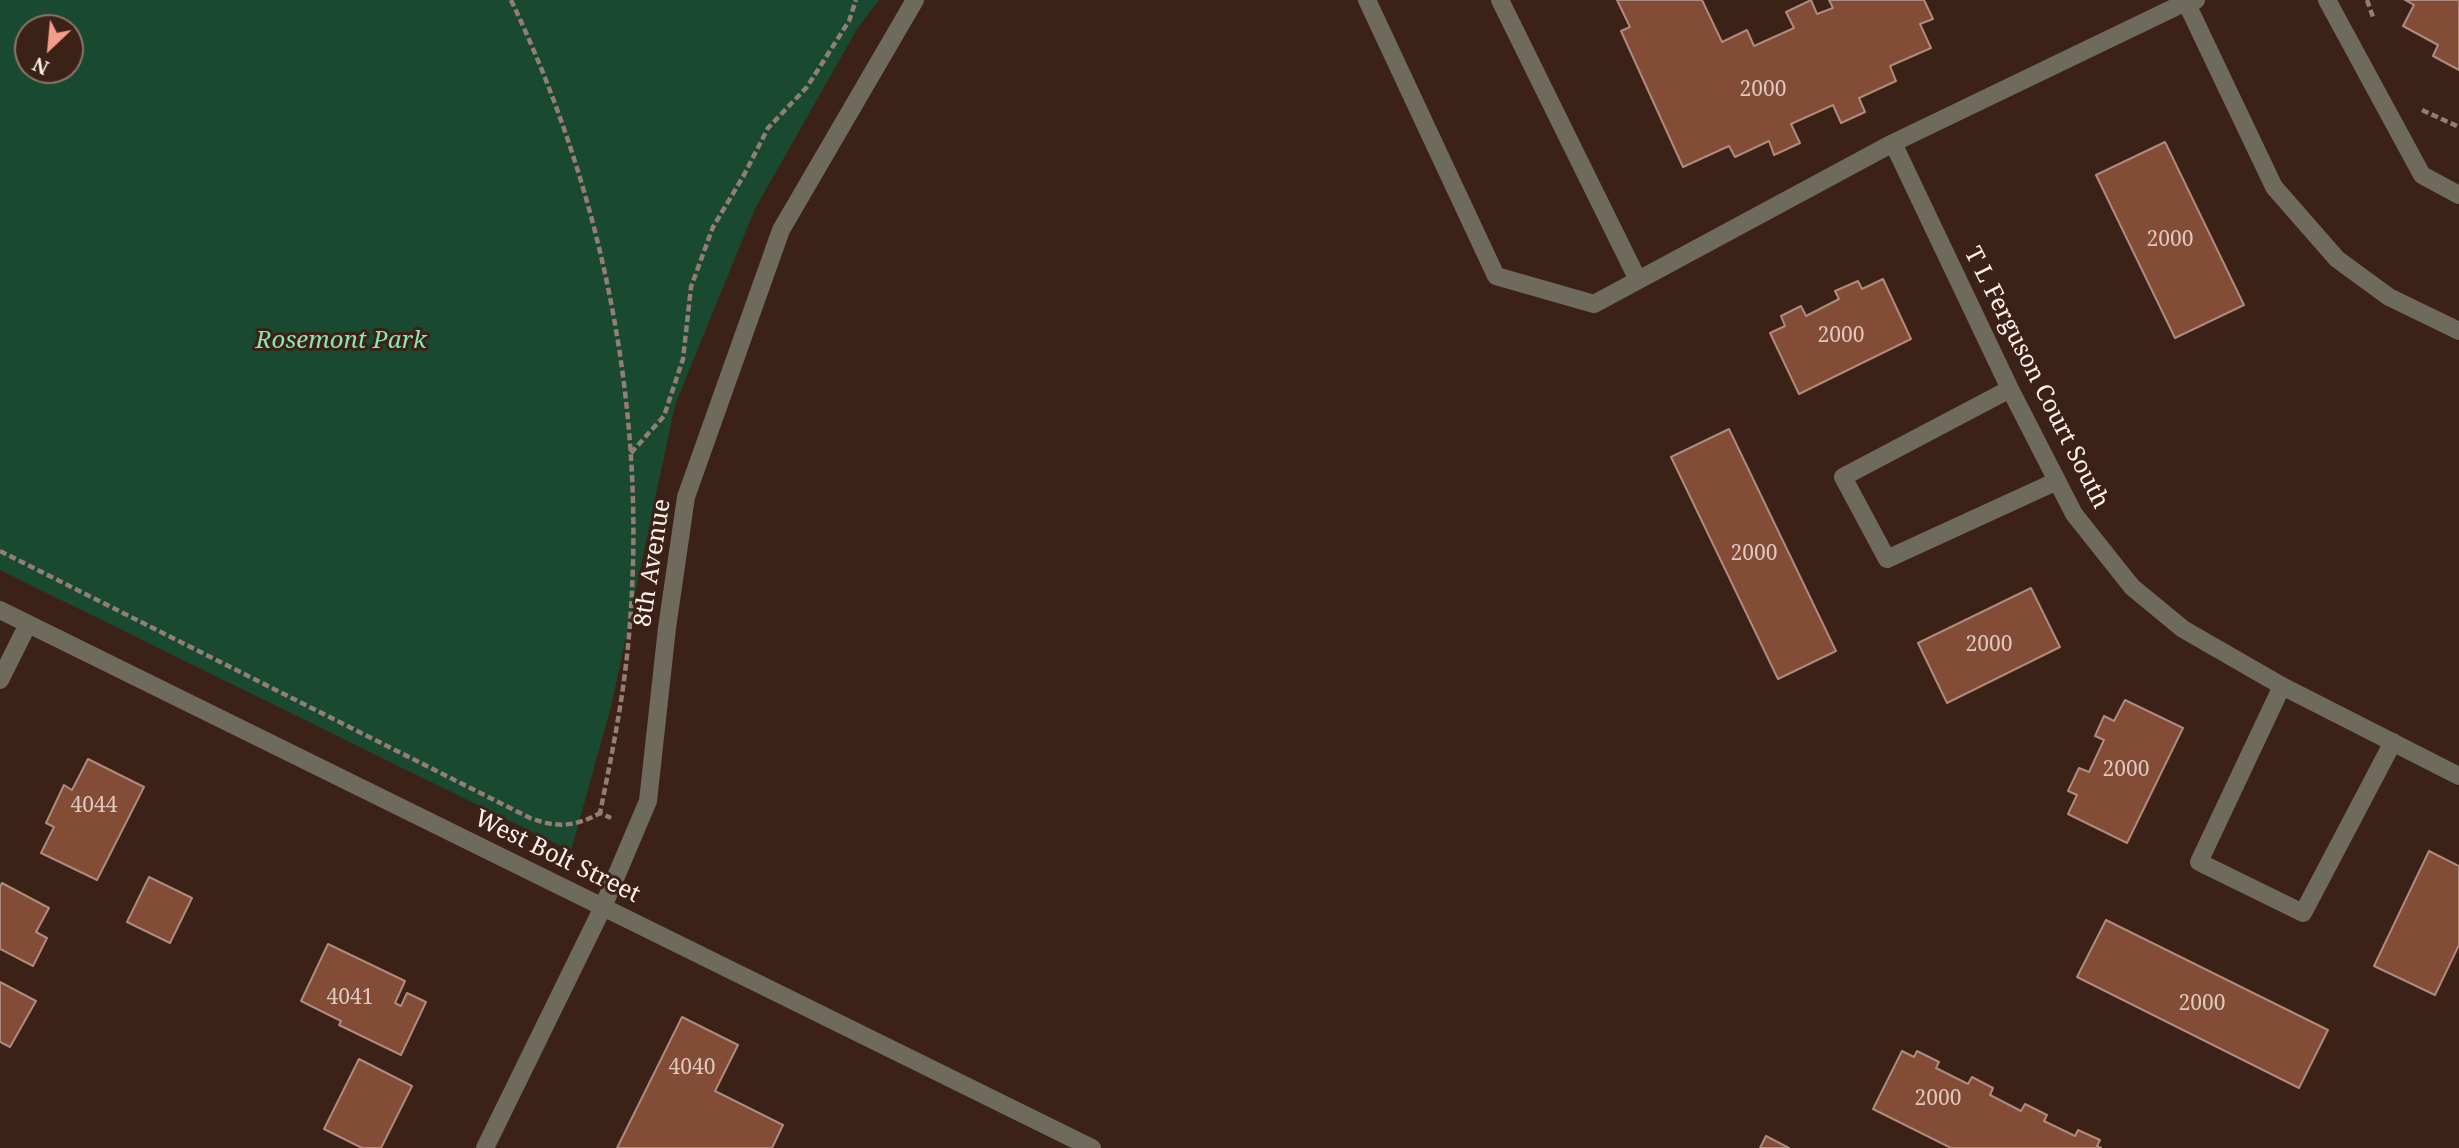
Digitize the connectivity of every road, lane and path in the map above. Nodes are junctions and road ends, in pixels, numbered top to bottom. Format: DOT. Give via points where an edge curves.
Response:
graph roads {
  1 [pos="511,0"];
  2 [pos="856,0"];
  3 [pos="915,0"];
  4 [pos="1367,0"];
  5 [pos="1500,0"];
  6 [pos="2327,0"];
  7 [pos="2189,1"];
  8 [pos="1893,144"];
  9 [pos="2459,195"];
  10 [pos="1638,280"];
  11 [pos="2459,331"];
  12 [pos="2010,389"];
  13 [pos="631,454"];
  14 [pos="2057,481"];
  15 [pos="0,551"];
  16 [pos="0,610"];
  17 [pos="28,624"];
  18 [pos="0,680"];
  19 [pos="2282,686"];
  20 [pos="2393,742"];
  21 [pos="2459,776"];
  22 [pos="600,813"];
  23 [pos="636,829"];
  24 [pos="603,907"];
  25 [pos="485,1148"];
  26 [pos="1092,1148"];
  1 -- 13 [label="path" via="562,119 588,201 611,296"];
  2 -- 13 [label="path" via="849,21 807,87 768,128 713,227 691,287 683,359 664,416"];
  3 -- 23 [label="street, 8th Avenue" via="780,230 686,497 648,801"];
  4 -- 10 [label="street" via="1496,276 1594,304"];
  5 -- 10 [label="street"];
  6 -- 9 [label="street" via="2422,176"];
  7 -- 8 [label="street"];
  7 -- 11 [label="street" via="2274,187 2337,259 2389,297"];
  8 -- 10 [label="street"];
  8 -- 12 [label="street, T L Ferguson Court South"];
  12 -- 14 [label="street, T L Ferguson Court South"];
  12 -- 14 [label="street" via="1843,477 1887,559"];
  13 -- 22 [label="path" via="629,635"];
  14 -- 19 [label="street, T L Ferguson Court South" via="2074,514 2132,587 2183,629"];
  15 -- 22 [label="path" via="530,818 566,826"];
  16 -- 17 [label="street, West Bolt Street"];
  17 -- 18 [label="street"];
  17 -- 24 [label="street, West Bolt Street"];
  19 -- 20 [label="street, T L Ferguson Court South"];
  19 -- 20 [label="street" via="2199,862 2303,913"];
  20 -- 21 [label="street, T L Ferguson Court South"];
  22 -- 23 [label="path"];
  23 -- 24 [label="street, 8th Avenue"];
  24 -- 25 [label="street, 8th Avenue"];
  24 -- 26 [label="street, West Bolt Street"];
}
